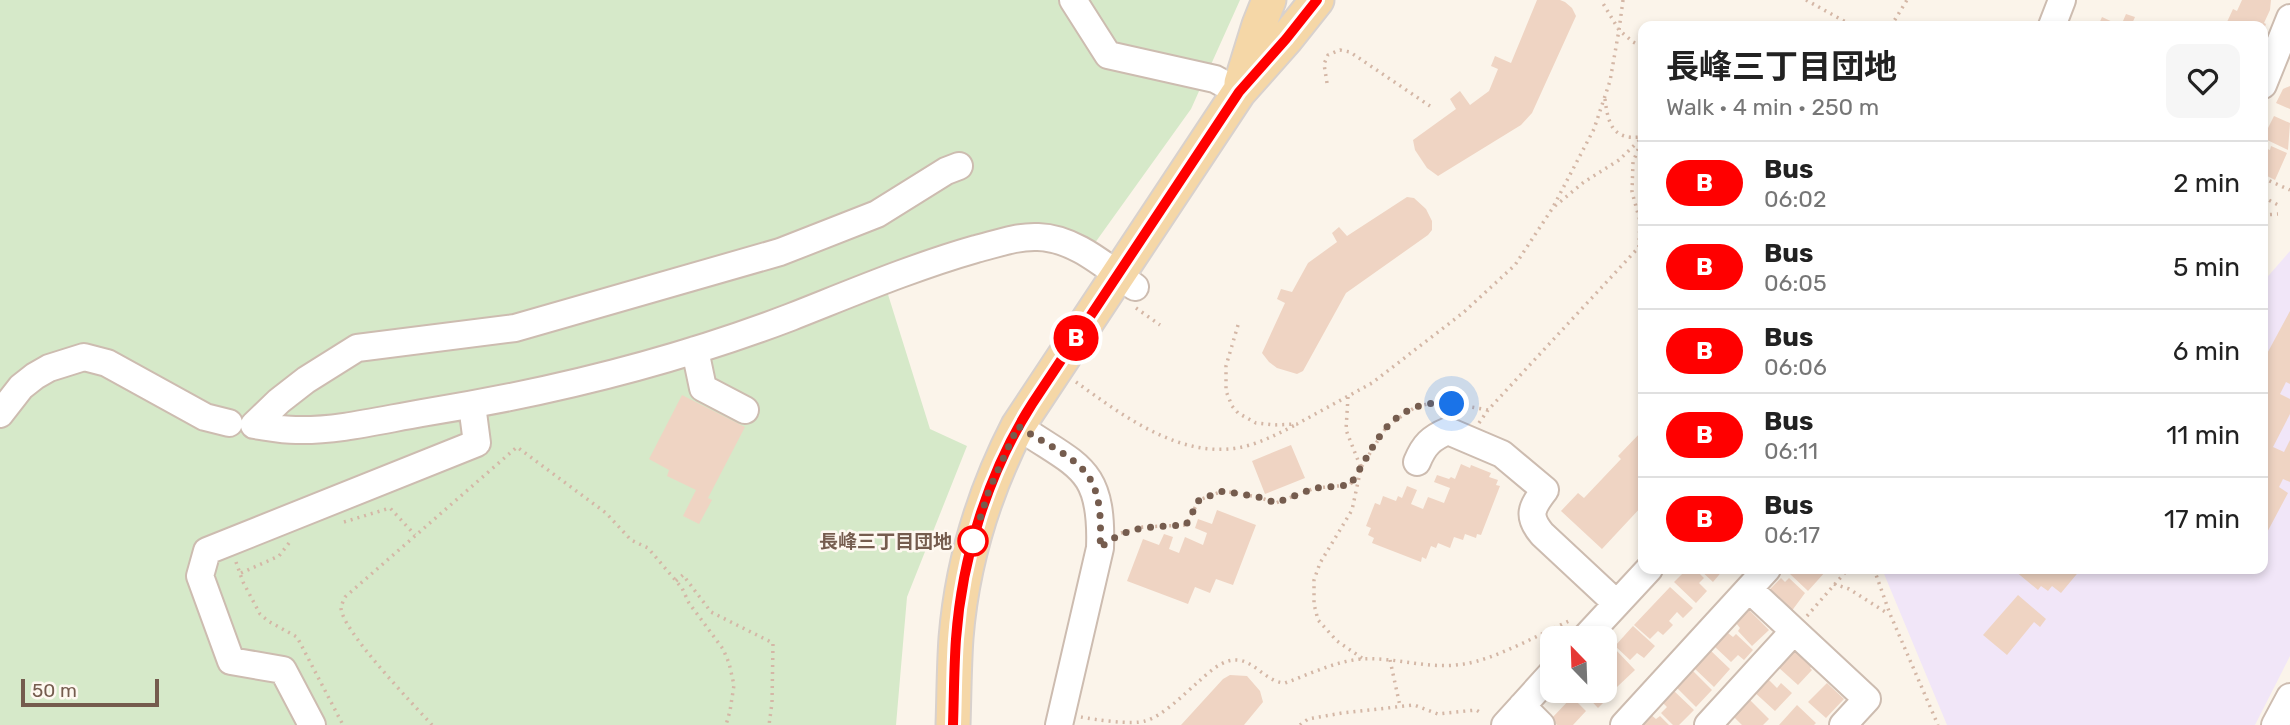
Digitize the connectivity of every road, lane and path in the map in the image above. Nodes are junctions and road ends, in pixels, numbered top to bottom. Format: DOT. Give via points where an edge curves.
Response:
graph roads {
  1 [pos="1073,0"];
  2 [pos="1269,0"];
  3 [pos="1317,0"];
  4 [pos="1601,0"];
  5 [pos="1623,0"];
  6 [pos="1806,0"];
  7 [pos="1907,0"];
  8 [pos="2062,0"];
  9 [pos="2290,18"];
  10 [pos="1844,21"];
  11 [pos="1894,21"];
  12 [pos="2054,21"];
  13 [pos="1619,30"];
  14 [pos="1638,44"];
  15 [pos="2276,72"];
  16 [pos="1326,83"];
  17 [pos="1239,92"];
  18 [pos="1605,96"];
  19 [pos="1430,106"];
  20 [pos="1638,137"];
  21 [pos="1638,142"];
  22 [pos="1638,150"];
  23 [pos="959,166"];
  24 [pos="2268,180"];
  25 [pos="2290,190"];
  26 [pos="2268,200"];
  27 [pos="2280,206"];
  28 [pos="1552,209"];
  29 [pos="1638,214"];
  30 [pos="2278,214"];
  31 [pos="2268,215"];
  32 [pos="1638,249"];
  33 [pos="1126,288"];
  34 [pos="1160,325"];
  35 [pos="1238,325"];
  36 [pos="695,349"];
  37 [pos="1072,379"];
  38 [pos="1348,397"];
  39 [pos="472,405"];
  40 [pos="745,410"];
  41 [pos="0,415"];
  42 [pos="229,423"];
  43 [pos="1297,424"];
  44 [pos="1018,426"];
  45 [pos="1417,462"];
  46 [pos="1361,468"];
  47 [pos="341,523"];
  48 [pos="415,535"];
  49 [pos="292,538"];
  50 [pos="234,539"];
  51 [pos="1100,548"];
  52 [pos="240,574"];
  53 [pos="1643,574"];
  54 [pos="1762,574"];
  55 [pos="1843,574"];
  56 [pos="1876,574"];
  57 [pos="676,580"];
  58 [pos="1834,584"];
  59 [pos="1749,589"];
  60 [pos="1616,603"];
  61 [pos="1890,614"];
  62 [pos="1583,626"];
  63 [pos="1794,631"];
  64 [pos="1540,641"];
  65 [pos="1363,659"];
  66 [pos="1390,660"];
  67 [pos="1540,683"];
  68 [pos="2290,697"];
  69 [pos="1400,706"];
  70 [pos="1503,715"];
  71 [pos="1061,719"];
  72 [pos="312,725"];
  73 [pos="343,725"];
  74 [pos="432,725"];
  75 [pos="726,725"];
  76 [pos="769,725"];
  77 [pos="953,725"];
  78 [pos="1300,725"];
  79 [pos="1541,725"];
  80 [pos="1625,725"];
  81 [pos="1707,725"];
  82 [pos="1843,725"];
  83 [pos="1938,725"];
  84 [pos="2275,725"];
  1 -- 17 [label="street" via="1108,55 1215,79"];
  2 -- 17 [label="main road"];
  3 -- 17 [label="main road"];
  4 -- 13 [label="path"];
  5 -- 13 [label="path"];
  6 -- 10 [label="path"];
  7 -- 11 [label="path"];
  8 -- 12 [label="street"];
  9 -- 15 [label="street"];
  13 -- 14 [label="path"];
  13 -- 18 [label="path"];
  16 -- 19 [label="path" via="1328,55 1350,52"];
  17 -- 33 [label="main road"];
  18 -- 20 [label="path" via="1614,130"];
  18 -- 28 [label="path" via="1594,129"];
  21 -- 28 [label="path"];
  22 -- 29 [label="path" via="1632,192"];
  23 -- 39 [label="street" via="877,214 780,252 515,328 357,348 306,380 254,425 326,429"];
  24 -- 25 [label="path"];
  26 -- 27 [label="path"];
  28 -- 38 [label="path" via="1515,265 1489,291"];
  30 -- 31 [label="path"];
  32 -- 46 [label="path" via="1488,410 1437,401 1414,408 1387,426"];
  33 -- 34 [label="path"];
  33 -- 36 [label="street" via="1069,243 1037,236 1018,238 930,263"];
  33 -- 44 [label="main road"];
  35 -- 43 [label="path" via="1226,366 1226,391 1232,406 1256,424"];
  36 -- 39 [label="street" via="574,383"];
  36 -- 40 [label="street" via="703,388"];
  37 -- 43 [label="path" via="1136,424 1182,443 1218,449 1248,446"];
  38 -- 43 [label="path"];
  38 -- 46 [label="path" via="1346,430"];
  39 -- 50 [label="street" via="477,443"];
  41 -- 42 [label="street" via="35,376 84,357 107,363 205,417"];
  44 -- 51 [label="street" via="1086,473 1101,518"];
  44 -- 77 [label="main road" via="989,490 965,577 956,638"];
  45 -- 60 [label="street" via="1432,438 1448,431 1502,454 1545,490 1537,499 1532,523"];
  46 -- 51 [label="path" via="1350,485 1315,488 1276,503 1223,491 1199,500 1186,525 1143,527 1115,535"];
  46 -- 65 [label="path" via="1352,510 1320,563 1314,589 1318,620"];
  47 -- 48 [label="path" via="390,508"];
  48 -- 57 [label="path" via="517,447 606,513 631,540 648,548"];
  48 -- 74 [label="path" via="345,597 341,606 372,658"];
  49 -- 52 [label="path" via="279,556"];
  50 -- 52 [label="path"];
  50 -- 72 [label="street" via="207,551 200,576 231,661 284,670"];
  51 -- 71 [label="street"];
  52 -- 73 [label="path" via="260,614 297,637"];
  53 -- 60 [label="street"];
  54 -- 59 [label="street"];
  55 -- 58 [label="path"];
  56 -- 61 [label="path"];
  57 -- 75 [label="path" via="729,663 734,685"];
  57 -- 76 [label="path" via="683,575 711,612 773,643"];
  58 -- 61 [label="path"];
  58 -- 63 [label="path"];
  59 -- 63 [label="street"];
  59 -- 80 [label="street"];
  60 -- 62 [label="street"];
  61 -- 83 [label="path"];
  63 -- 81 [label="street"];
  63 -- 82 [label="street" via="1867,699"];
  64 -- 66 [label="path" via="1465,664 1430,667"];
  65 -- 66 [label="path"];
  65 -- 71 [label="path" via="1285,683 1269,678 1249,662 1230,660 1145,721"];
  66 -- 69 [label="path"];
  67 -- 70 [label="street"];
  68 -- 84 [label="street"];
  69 -- 70 [label="path" via="1414,705 1438,714 1476,710"];
  69 -- 78 [label="path" via="1308,719"];
  70 -- 79 [label="street"];
}
